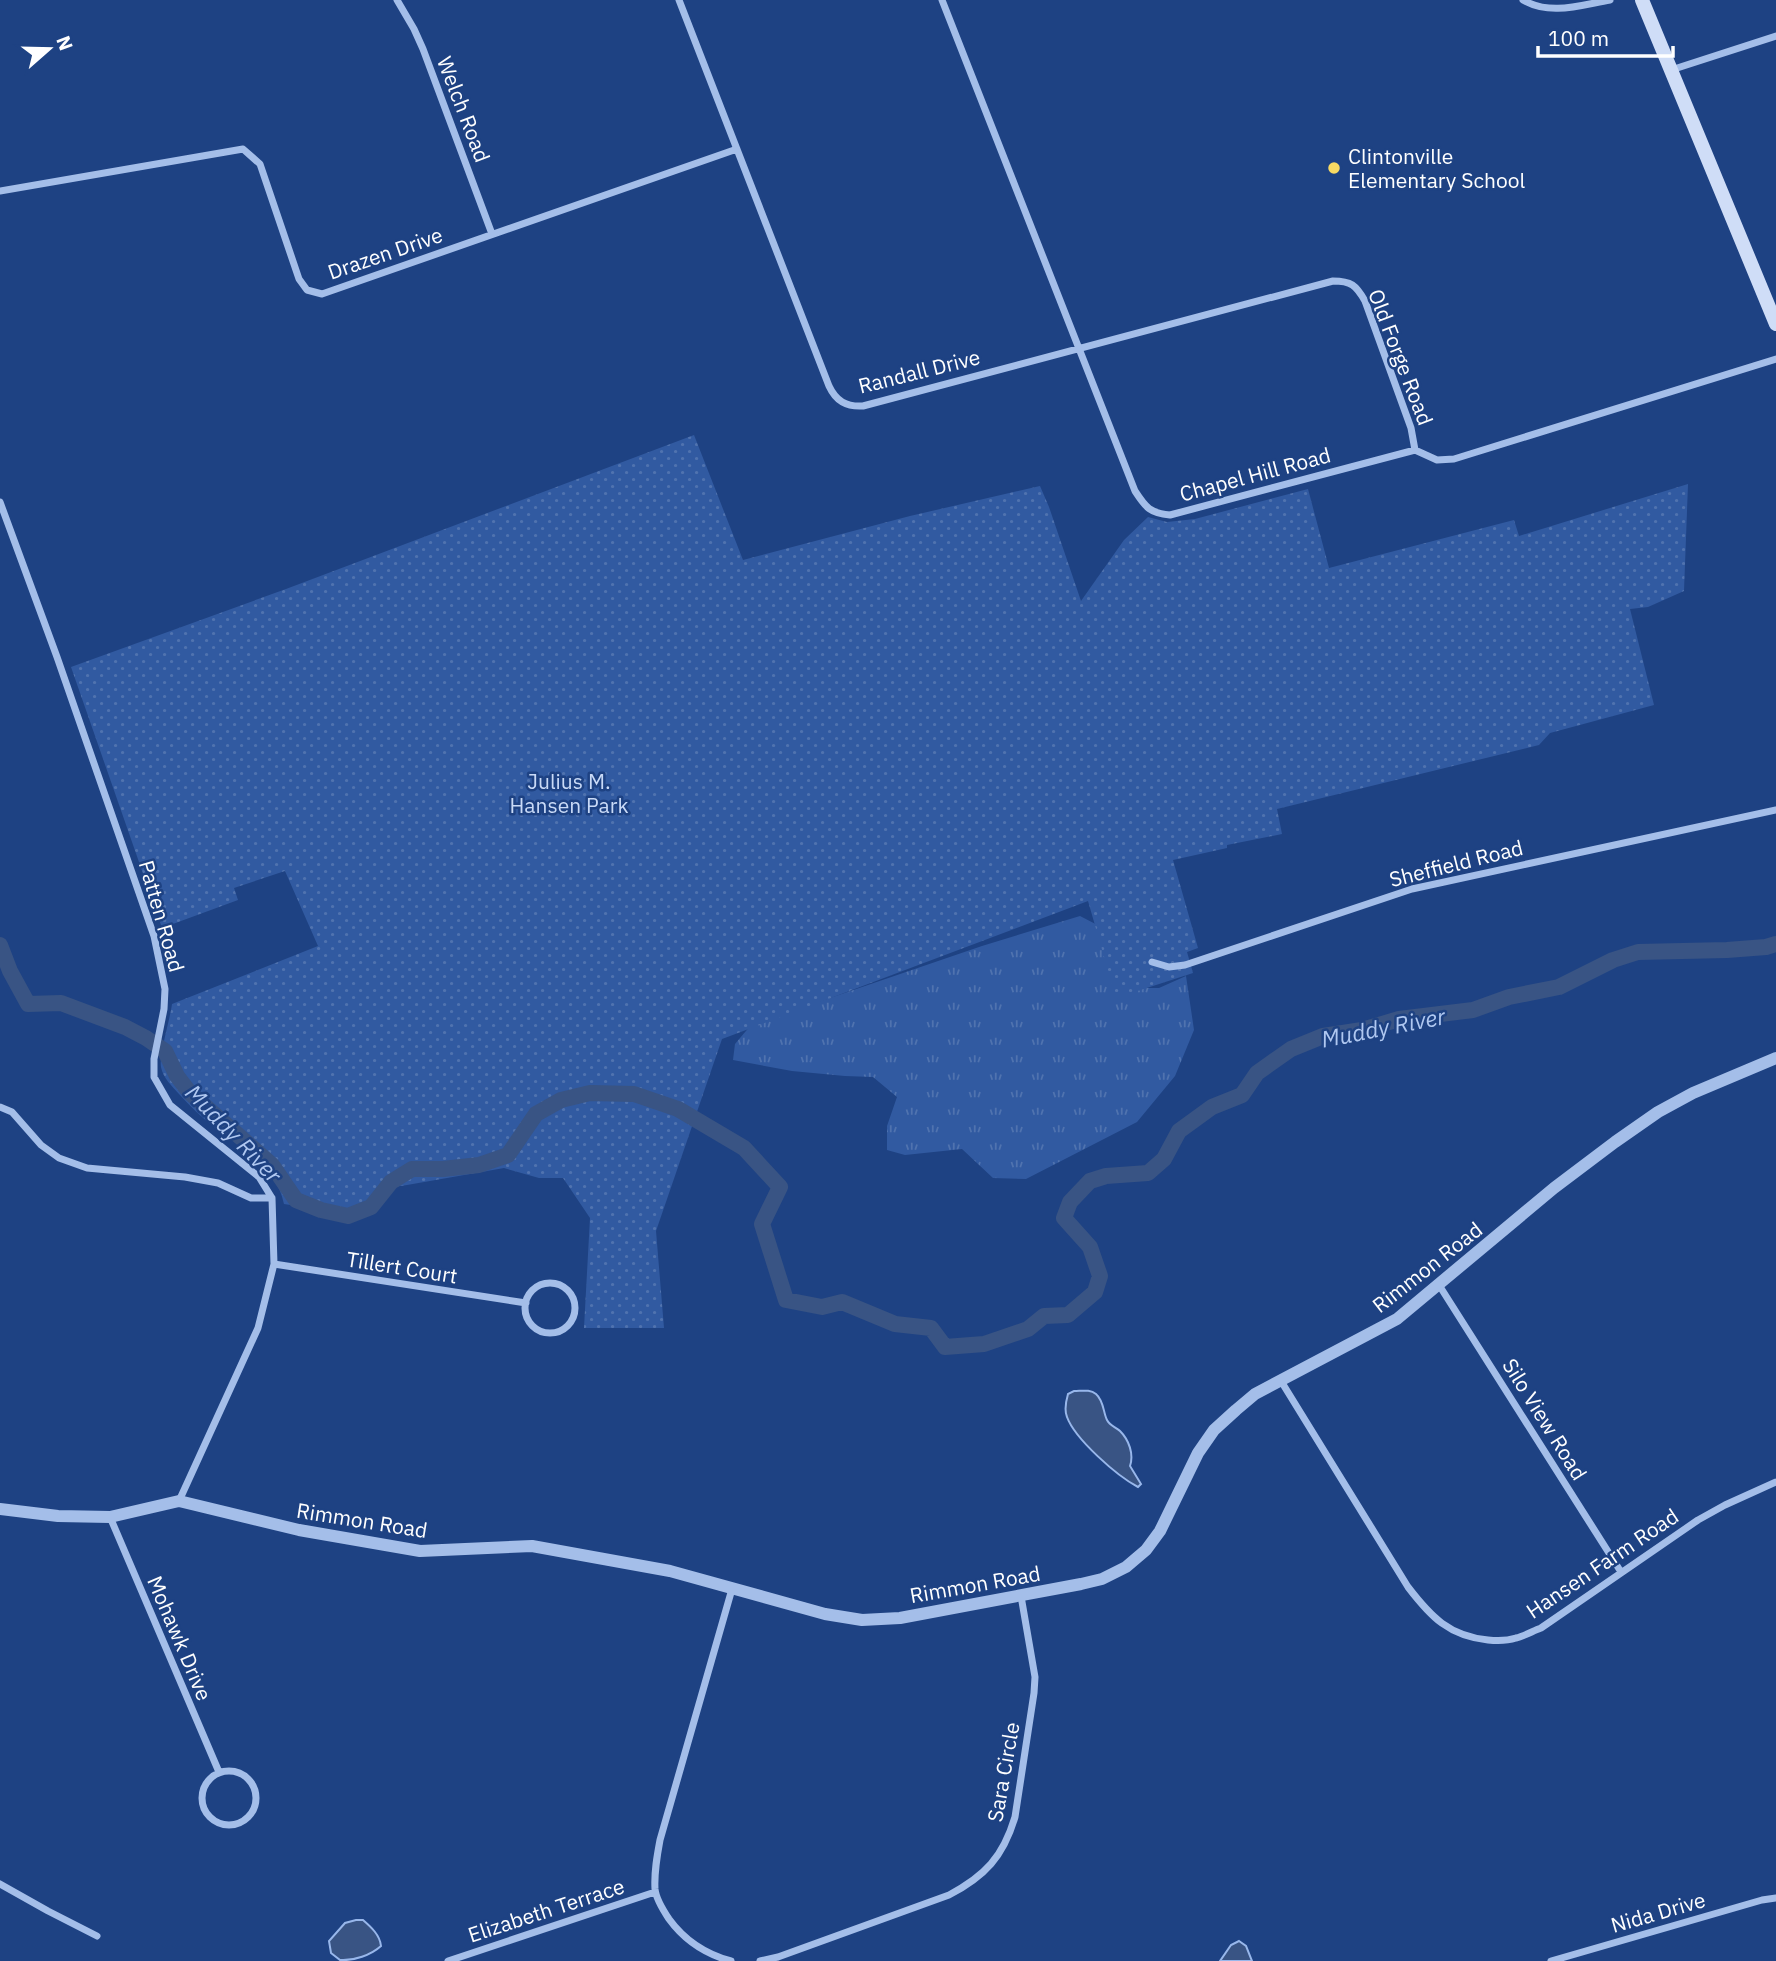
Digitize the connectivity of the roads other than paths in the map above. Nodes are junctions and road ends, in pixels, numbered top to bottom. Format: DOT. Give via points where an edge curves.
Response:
graph roads {
  1 [pos="397,0"];
  2 [pos="679,0"];
  3 [pos="942,0"];
  4 [pos="1522,0"];
  5 [pos="1610,0"];
  6 [pos="1642,0"];
  7 [pos="1776,36"];
  8 [pos="1670,70"];
  9 [pos="737,149"];
  10 [pos="0,191"];
  11 [pos="492,234"];
  12 [pos="1346,281"];
  13 [pos="1776,324"];
  14 [pos="1079,348"];
  15 [pos="1776,359"];
  16 [pos="1415,450"];
  17 [pos="0,502"];
  18 [pos="1776,810"];
  19 [pos="1152,962"];
  20 [pos="1776,1058"];
  21 [pos="1,1107"];
  22 [pos="272,1198"];
  23 [pos="274,1265"];
  24 [pos="1439,1285"];
  25 [pos="526,1303"];
  26 [pos="1280,1381"];
  27 [pos="1776,1482"];
  28 [pos="179,1501"];
  29 [pos="0,1509"];
  30 [pos="110,1517"];
  31 [pos="1621,1572"];
  32 [pos="732,1589"];
  33 [pos="1021,1596"];
  34 [pos="219,1772"];
  35 [pos="0,1884"];
  36 [pos="655,1892"];
  37 [pos="1776,1898"];
  38 [pos="97,1936"];
  39 [pos="448,1961"];
  40 [pos="731,1961"];
  41 [pos="760,1961"];
  42 [pos="1551,1961"];
  1 -- 11 [label="street, Welch Road" via="423,48"];
  2 -- 9 [label="street, Randall Drive"];
  3 -- 14 [label="street, Chapel Hill Road"];
  4 -- 5 [label="street" via="1550,9"];
  6 -- 8 [label="main road"];
  7 -- 8 [label="street"];
  8 -- 13 [label="main road"];
  9 -- 11 [label="street, Drazen Drive"];
  9 -- 14 [label="street, Randall Drive" via="829,386 841,402 863,406"];
  10 -- 11 [label="street, Drazen Drive" via="243,149 260,164 299,279 307,290 322,294"];
  12 -- 14 [label="street, Randall Drive"];
  12 -- 16 [label="street, Old Forge Road" via="1365,301"];
  14 -- 16 [label="street, Chapel Hill Road" via="1135,491 1155,514 1170,515"];
  15 -- 16 [label="street, Chapel Hill Road" via="1454,458 1437,460"];
  17 -- 22 [label="street, Patten Road" via="154,936 165,989 154,1077 170,1105 259,1177"];
  18 -- 19 [label="street, Sheffield Road" via="1412,889 1185,965"];
  20 -- 24 [label="street, Rimmon Road" via="1658,1112 1554,1188"];
  21 -- 22 [label="street" via="12,1112 59,1158 87,1168 185,1177 218,1183 251,1198"];
  22 -- 23 [label="street"];
  23 -- 25 [label="street, Tillert Court"];
  23 -- 28 [label="street" via="258,1328"];
  24 -- 26 [label="street, Rimmon Road" via="1397,1319"];
  24 -- 31 [label="street, Silo View Road"];
  25 -- 25 [label="street" via="528,1320 549,1333 565,1328 575,1315 574,1298 556,1283 533,1289"];
  26 -- 31 [label="street, Hansen Farm Road" via="1408,1587 1451,1631 1472,1639 1514,1639 1541,1628"];
  26 -- 33 [label="street, Rimmon Road" via="1255,1394 1214,1430 1160,1531 1126,1567 1102,1579"];
  27 -- 31 [label="street, Hansen Farm Road" via="1698,1520"];
  28 -- 30 [label="street, Rimmon Road"];
  28 -- 32 [label="street, Rimmon Road" via="299,1531 420,1552 532,1546 670,1572"];
  29 -- 30 [label="street, Rimmon Road"];
  30 -- 34 [label="street, Mohawk Drive"];
  32 -- 33 [label="street, Rimmon Road" via="824,1614 862,1619 900,1618"];
  32 -- 36 [label="street" via="660,1840"];
  33 -- 41 [label="street, Sara Circle" via="1034,1693 1016,1817 1000,1853 971,1884 949,1895"];
  34 -- 34 [label="street" via="204,1786 203,1807 216,1822 237,1823 253,1808 255,1790 242,1774"];
  35 -- 38 [label="street"];
  36 -- 39 [label="street, Elizabeth Terrace"];
  36 -- 40 [label="street" via="677,1930 693,1945"];
  37 -- 42 [label="street, Nida Drive"];
}
